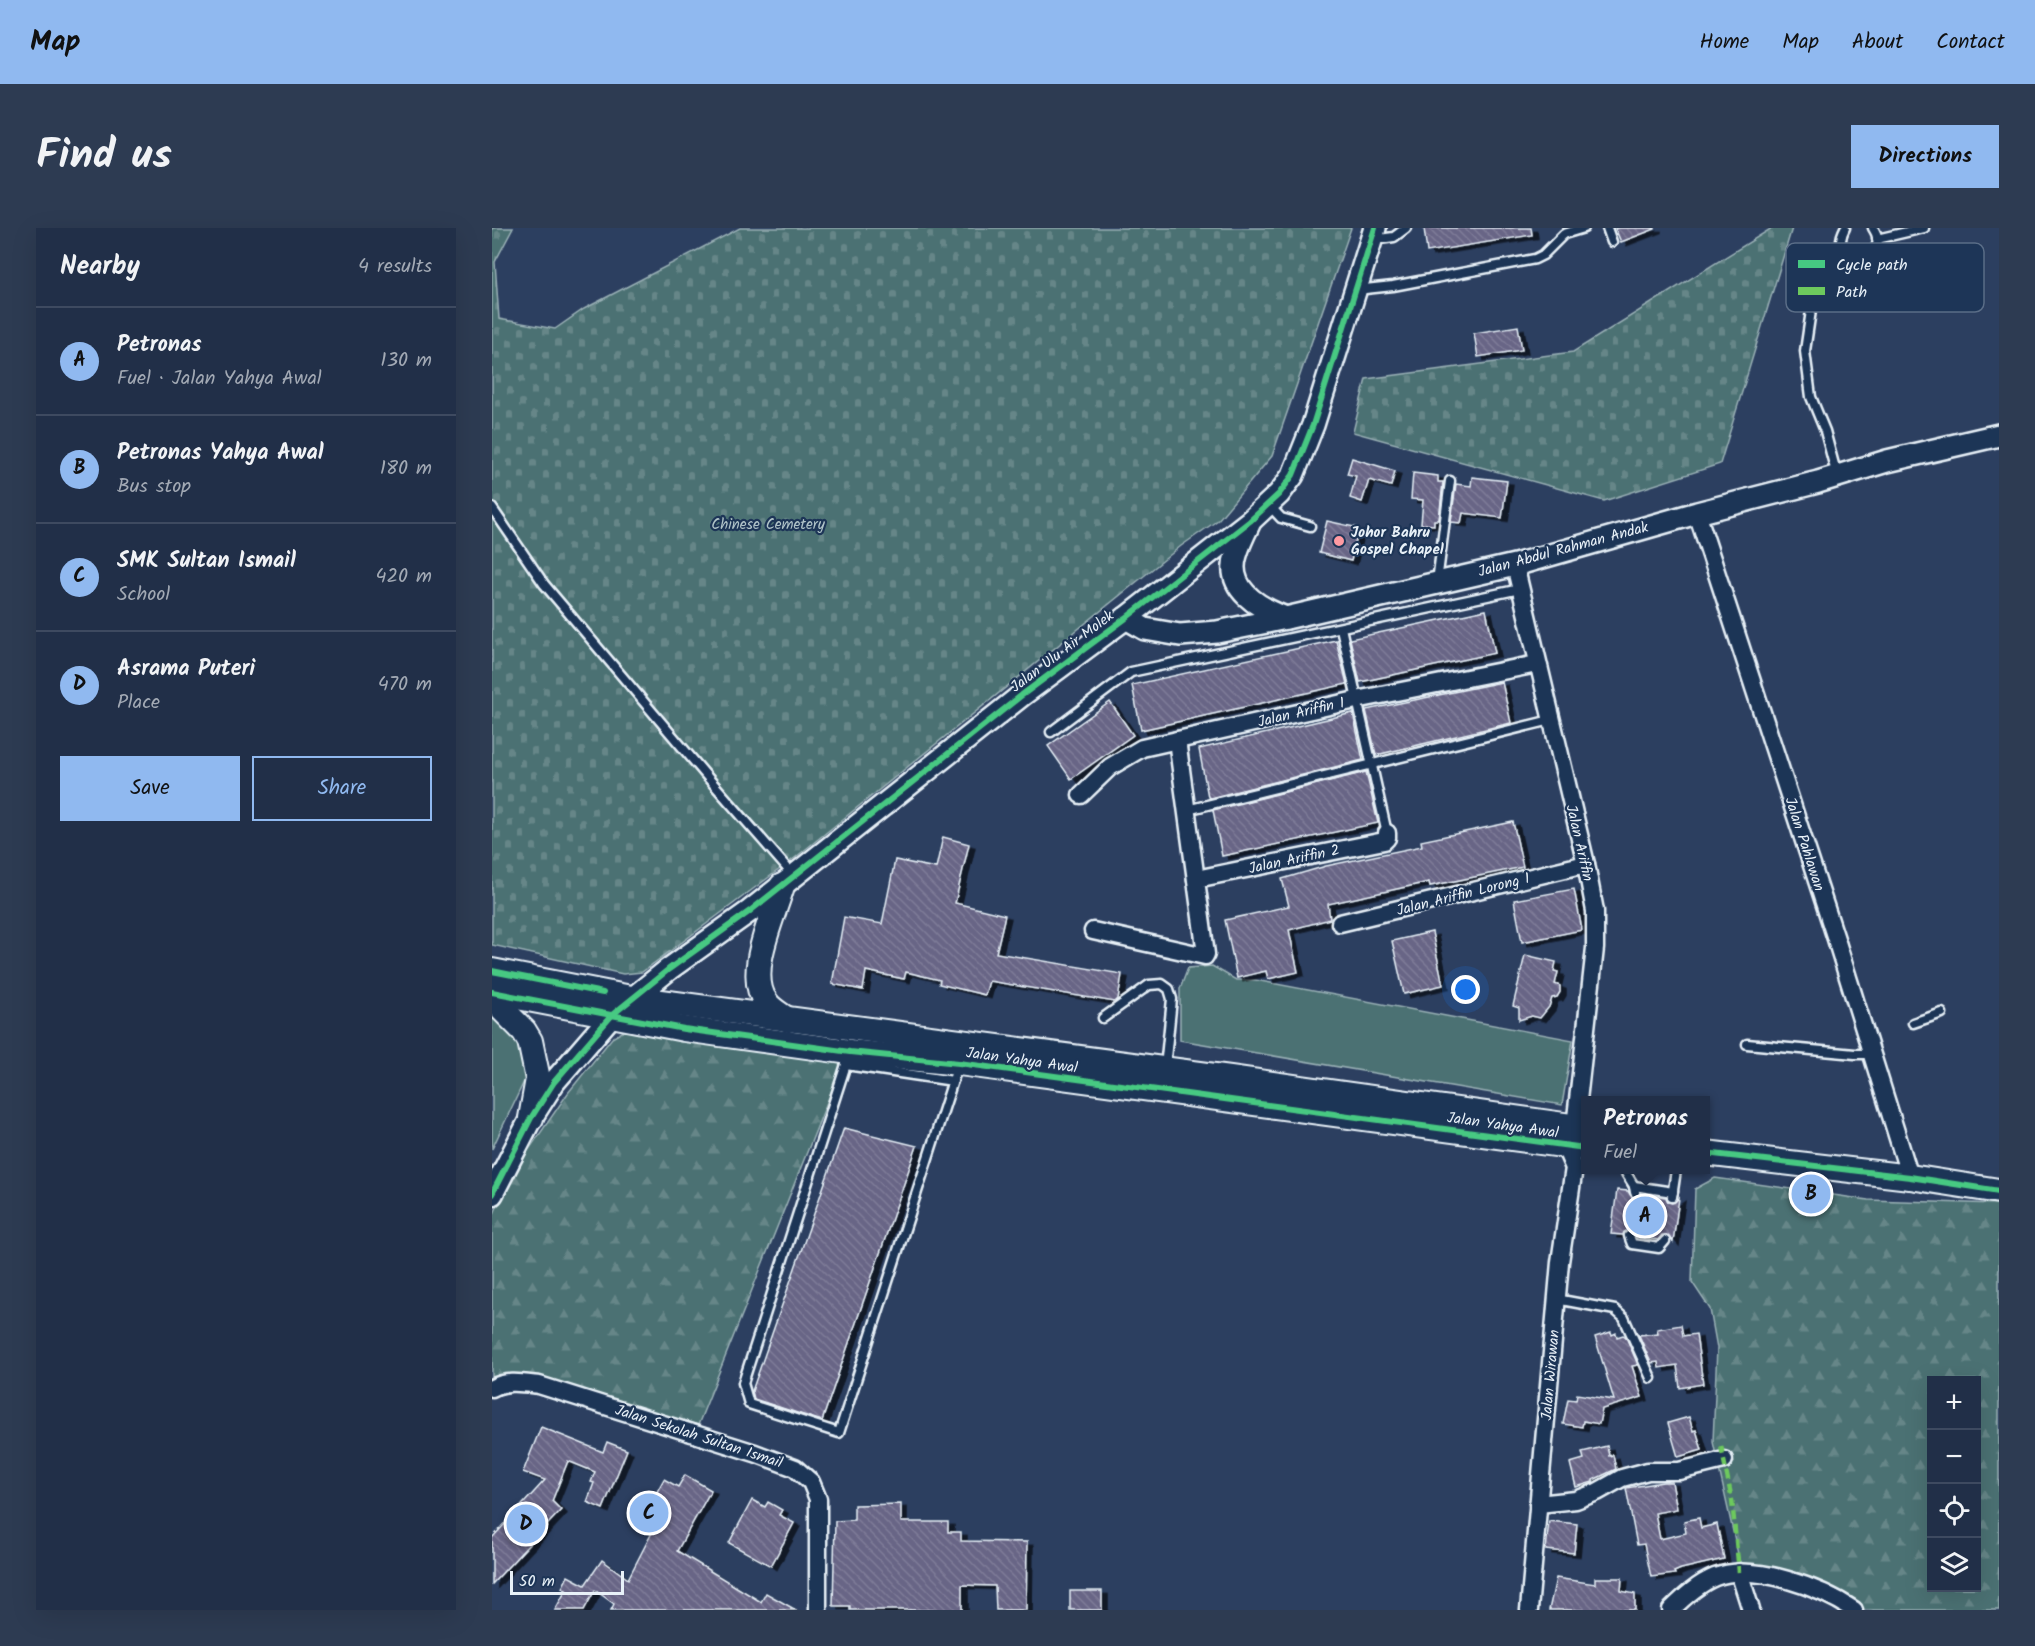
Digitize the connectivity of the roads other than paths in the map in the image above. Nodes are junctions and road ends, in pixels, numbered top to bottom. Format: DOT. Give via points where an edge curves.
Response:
graph roads {
  1 [pos="1406,228"];
  2 [pos="1584,228"];
  3 [pos="1607,228"];
  4 [pos="1845,228"];
  5 [pos="1873,228"];
  6 [pos="1924,228"];
  7 [pos="1373,234"];
  8 [pos="1877,239"];
  9 [pos="1612,242"];
  10 [pos="1841,243"];
  11 [pos="1876,243"];
  12 [pos="1356,290"];
  13 [pos="1811,312"];
  14 [pos="1999,435"];
  15 [pos="1837,476"];
  16 [pos="1450,481"];
  17 [pos="1268,504"];
  18 [pos="492,508"];
  19 [pos="1697,513"];
  20 [pos="1250,521"];
  21 [pos="1310,526"];
  22 [pos="1515,565"];
  23 [pos="1437,582"];
  24 [pos="1520,589"];
  25 [pos="1126,618"];
  26 [pos="1286,618"];
  27 [pos="1341,628"];
  28 [pos="1537,664"];
  29 [pos="1356,700"];
  30 [pos="1551,720"];
  31 [pos="1051,732"];
  32 [pos="1177,740"];
  33 [pos="1371,764"];
  34 [pos="1082,795"];
  35 [pos="1187,810"];
  36 [pos="1387,833"];
  37 [pos="1586,864"];
  38 [pos="1196,879"];
  39 [pos="789,881"];
  40 [pos="1340,923"];
  41 [pos="1093,931"];
  42 [pos="492,971"];
  43 [pos="492,992"];
  44 [pos="631,998"];
  45 [pos="492,999"];
  46 [pos="1942,1013"];
  47 [pos="612,1015"];
  48 [pos="1102,1018"];
  49 [pos="789,1021"];
  50 [pos="1913,1023"];
  51 [pos="1747,1044"];
  52 [pos="1872,1054"];
  53 [pos="848,1058"];
  54 [pos="1164,1070"];
  55 [pos="954,1078"];
  56 [pos="1582,1096"];
  57 [pos="1581,1102"];
  58 [pos="531,1118"];
  59 [pos="1577,1146"];
  60 [pos="1710,1154"];
  61 [pos="1626,1174"];
  62 [pos="1676,1174"];
  63 [pos="1910,1177"];
  64 [pos="1999,1191"];
  65 [pos="492,1194"];
  66 [pos="1629,1236"];
  67 [pos="1665,1241"];
  68 [pos="1556,1299"];
  69 [pos="1652,1378"];
  70 [pos="492,1388"];
  71 [pos="1724,1460"];
  72 [pos="1538,1504"];
  73 [pos="1739,1572"];
  74 [pos="818,1610"];
  75 [pos="1529,1610"];
  76 [pos="1671,1610"];
  77 [pos="1751,1610"];
  78 [pos="1854,1610"];
  1 -- 7 [label="lane" via="1394,237"];
  2 -- 12 [label="lane" via="1564,234 1535,259"];
  3 -- 9 [label="lane"];
  4 -- 10 [label="lane"];
  5 -- 8 [label="lane"];
  6 -- 8 [label="lane"];
  7 -- 12 [label="street, Jalan Ulu Air Molek"];
  8 -- 11 [label="lane"];
  12 -- 17 [label="street, Jalan Ulu Air Molek" via="1314,425 1293,475"];
  13 -- 15 [label="lane" via="1805,351 1811,397"];
  14 -- 15 [label="street, Jalan Abdul Rahman Andak"];
  15 -- 19 [label="street, Jalan Abdul Rahman Andak"];
  16 -- 23 [label="lane"];
  17 -- 20 [label="street, Jalan Ulu Air Molek"];
  17 -- 21 [label="lane" via="1281,518"];
  18 -- 39 [label="lane" via="544,584 703,771"];
  19 -- 22 [label="street, Jalan Abdul Rahman Andak"];
  19 -- 52 [label="street, Jalan Pahlawan"];
  20 -- 25 [label="street, Jalan Ulu Air Molek"];
  20 -- 26 [label="street" via="1235,556 1233,572 1242,591 1253,601"];
  22 -- 23 [label="street, Jalan Abdul Rahman Andak"];
  22 -- 24 [label="street, Jalan Ariffin"];
  23 -- 26 [label="street, Jalan Abdul Rahman Andak"];
  24 -- 27 [label="lane"];
  24 -- 28 [label="street, Jalan Ariffin"];
  25 -- 26 [label="street, Jalan Abdul Rahman Andak" via="1145,629 1180,635"];
  25 -- 39 [label="street, Jalan Ulu Air Molek" via="1022,695"];
  27 -- 29 [label="lane"];
  27 -- 31 [label="lane" via="1131,672"];
  28 -- 29 [label="street, Jalan Ariffin 1"];
  28 -- 30 [label="street, Jalan Ariffin"];
  29 -- 32 [label="street, Jalan Ariffin 1"];
  29 -- 33 [label="lane"];
  30 -- 33 [label="lane"];
  30 -- 37 [label="street, Jalan Ariffin"];
  32 -- 34 [label="street, Jalan Ariffin 1" via="1142,748 1110,767"];
  32 -- 35 [label="street"];
  33 -- 35 [label="lane"];
  33 -- 36 [label="lane"];
  35 -- 38 [label="street"];
  36 -- 38 [label="street, Jalan Ariffin 2" via="1384,841"];
  37 -- 40 [label="street, Jalan Ariffin Lorong 1"];
  37 -- 56 [label="street, Jalan Ariffin" via="1595,911 1595,948"];
  38 -- 41 [label="street" via="1205,956"];
  39 -- 44 [label="street, Jalan Ulu Air Molek"];
  39 -- 49 [label="main road" via="758,961 759,990 771,1008"];
  42 -- 44 [label="main road, Jalan Yahya Awal"];
  43 -- 47 [label="main road, Jalan Yahya Awal"];
  44 -- 47 [label="street, Jalan Ulu Air Molek"];
  44 -- 49 [label="main road, Jalan Yahya Awal"];
  45 -- 58 [label="main road" via="530,1041 538,1079"];
  46 -- 50 [label="lane"];
  47 -- 53 [label="main road, Jalan Yahya Awal"];
  47 -- 58 [label="street, Jalan Ulu Air Molek" via="554,1082"];
  48 -- 54 [label="lane" via="1149,985 1162,984 1172,999"];
  49 -- 54 [label="main road, Jalan Yahya Awal"];
  51 -- 52 [label="lane"];
  52 -- 63 [label="street, Jalan Pahlawan"];
  53 -- 55 [label="main road, Jalan Yahya Awal"];
  53 -- 55 [label="lane" via="743,1383 749,1404 839,1433"];
  54 -- 59 [label="main road, Jalan Yahya Awal"];
  55 -- 59 [label="main road, Jalan Yahya Awal"];
  57 -- 59 [label="street, Jalan Ariffin"];
  58 -- 65 [label="street, Jalan Ulu Air Molek"];
  59 -- 68 [label="street, Jalan Wirawan"];
  60 -- 63 [label="main road"];
  61 -- 62 [label="lane" via="1634,1189 1673,1195"];
  63 -- 64 [label="main road"];
  66 -- 67 [label="lane" via="1632,1244 1659,1248"];
  68 -- 69 [label="lane" via="1614,1310 1624,1318"];
  68 -- 72 [label="street, Jalan Wirawan"];
  70 -- 74 [label="street, Jalan Sekolah Sultan Ismail" via="514,1382 539,1385 795,1468 811,1482 818,1499"];
  71 -- 72 [label="street" via="1678,1472 1648,1471 1622,1478 1576,1500"];
  72 -- 75 [label="street, Jalan Wirawan"];
  73 -- 76 [label="street" via="1716,1577 1690,1591"];
  73 -- 77 [label="street"];
  73 -- 78 [label="street" via="1791,1580 1835,1597"];
}
